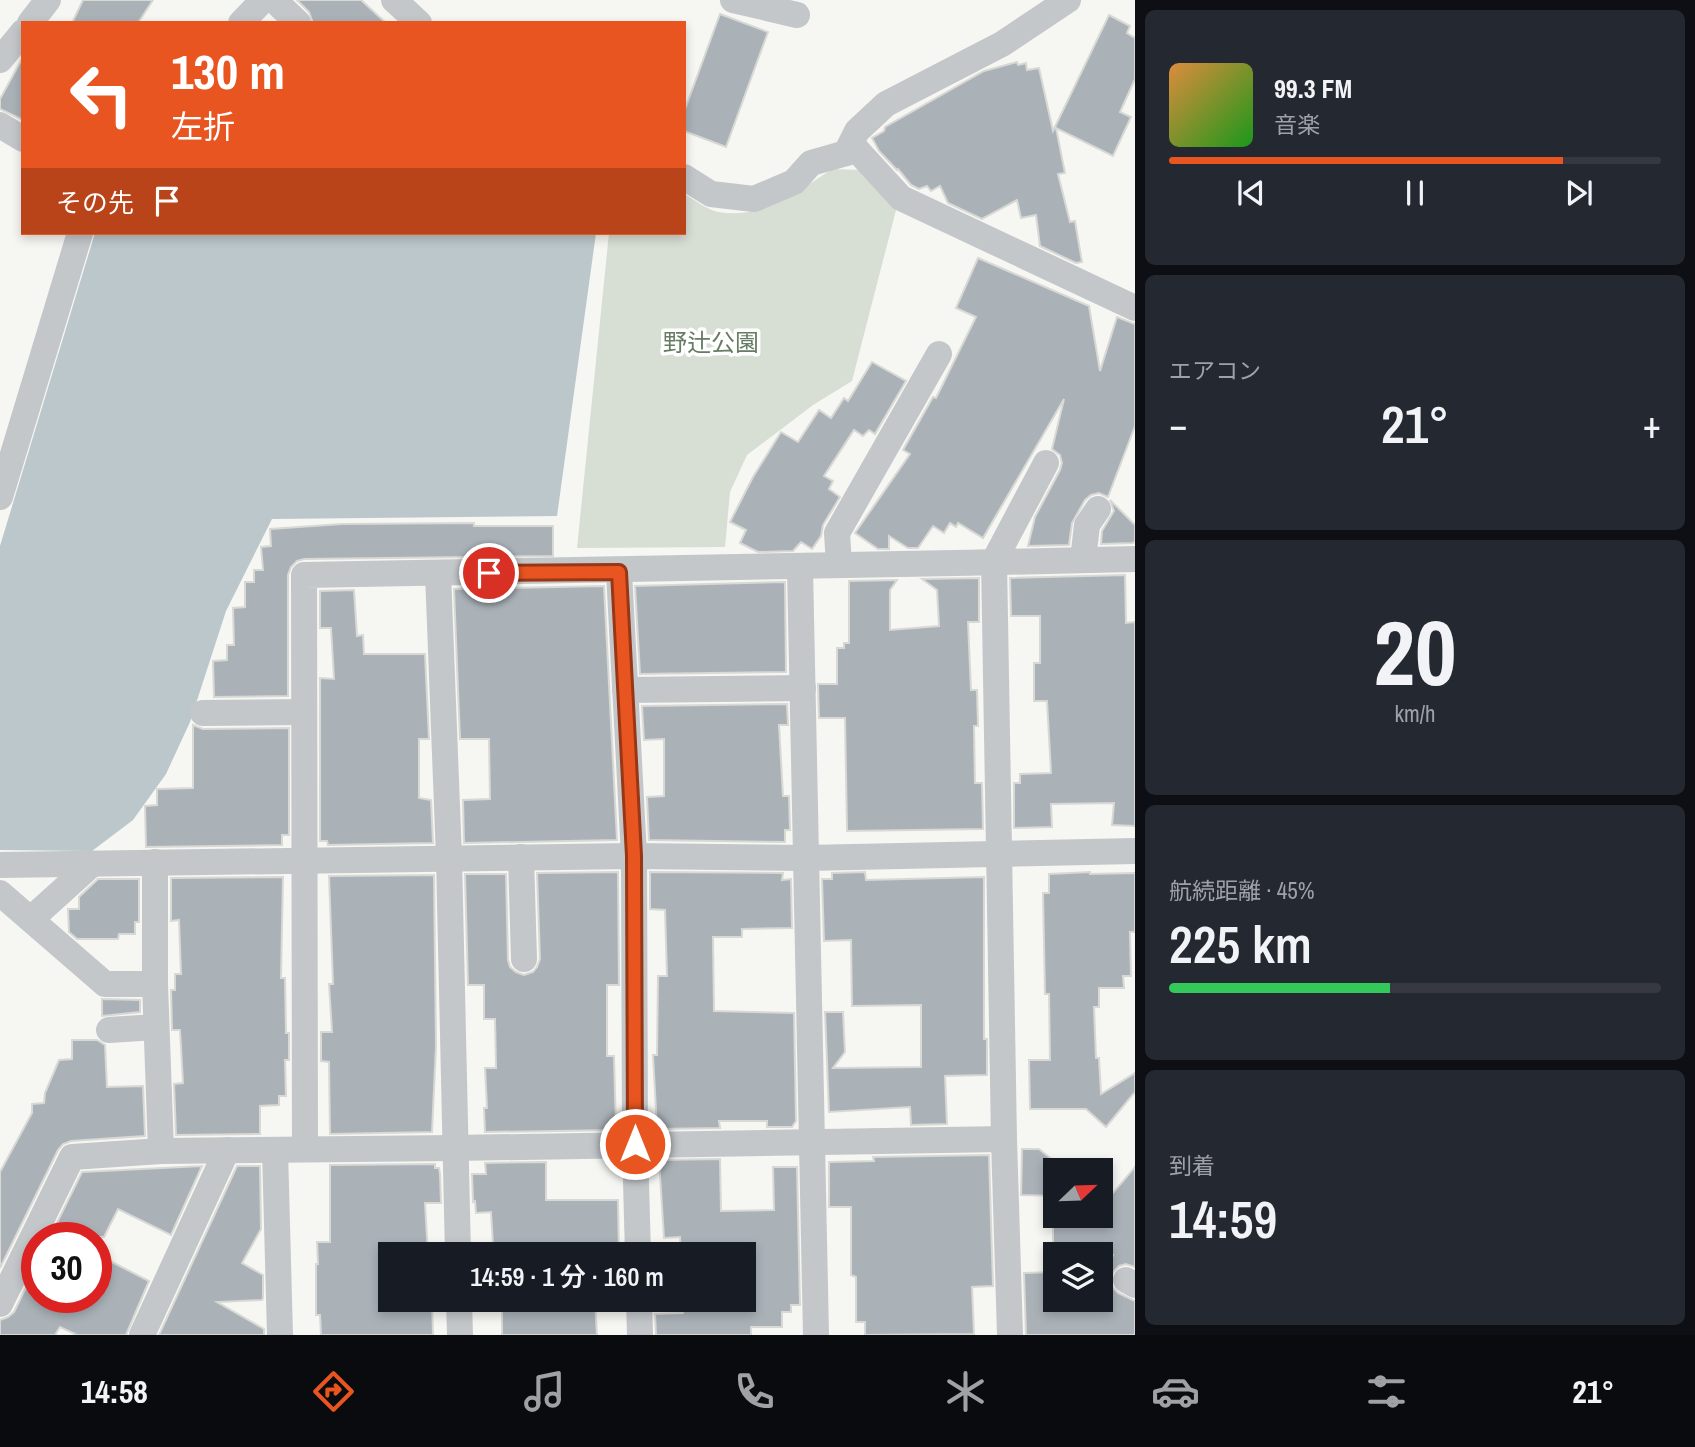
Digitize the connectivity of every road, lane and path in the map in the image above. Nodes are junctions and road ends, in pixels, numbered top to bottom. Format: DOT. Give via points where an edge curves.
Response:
graph roads {
  1 [pos="48,0"];
  2 [pos="263,0"];
  3 [pos="274,0"];
  4 [pos="394,0"];
  5 [pos="1068,0"];
  6 [pos="750,2"];
  7 [pos="797,15"];
  8 [pos="32,21"];
  9 [pos="243,21"];
  10 [pos="296,21"];
  11 [pos="417,21"];
  12 [pos="21,35"];
  13 [pos="0,61"];
  14 [pos="0,125"];
  15 [pos="21,138"];
  16 [pos="846,153"];
  17 [pos="686,178"];
  18 [pos="79,235"];
  19 [pos="1135,308"];
  20 [pos="939,354"];
  21 [pos="1046,463"];
  22 [pos="0,497"];
  23 [pos="1098,509"];
  24 [pos="1135,559"];
  25 [pos="1083,560"];
  26 [pos="994,561"];
  27 [pos="839,565"];
  28 [pos="800,568"];
  29 [pos="619,572"];
  30 [pos="438,573"];
  31 [pos="803,688"];
  32 [pos="625,690"];
  33 [pos="304,712"];
  34 [pos="202,713"];
  35 [pos="1135,851"];
  36 [pos="1001,854"];
  37 [pos="634,856"];
  38 [pos="521,857"];
  39 [pos="449,858"];
  40 [pos="806,858"];
  41 [pos="303,860"];
  42 [pos="155,862"];
  43 [pos="92,864"];
  44 [pos="0,865"];
  45 [pos="0,893"];
  46 [pos="31,919"];
  47 [pos="524,959"];
  48 [pos="155,984"];
  49 [pos="156,1027"];
  50 [pos="109,1030"];
  51 [pos="1004,1139"];
  52 [pos="812,1142"];
  53 [pos="635,1144"];
  54 [pos="305,1148"];
  55 [pos="455,1149"];
  56 [pos="227,1150"];
  57 [pos="275,1150"];
  58 [pos="161,1151"];
  59 [pos="458,1242"];
  60 [pos="638,1242"];
  61 [pos="0,1304"];
  62 [pos="459,1312"];
  63 [pos="639,1312"];
  64 [pos="142,1335"];
  65 [pos="280,1335"];
  66 [pos="460,1335"];
  67 [pos="640,1335"];
  68 [pos="816,1335"];
  69 [pos="1010,1335"];
  1 -- 8 [label="street"];
  2 -- 9 [label="street"];
  3 -- 10 [label="street"];
  4 -- 11 [label="street"];
  5 -- 16 [label="street" via="1002,44 886,104 857,131"];
  6 -- 7 [label="street"];
  12 -- 13 [label="street"];
  14 -- 15 [label="street"];
  16 -- 17 [label="street" via="811,163 794,182 754,199 711,194"];
  16 -- 19 [label="street" via="857,150 901,198"];
  18 -- 22 [label="street"];
  20 -- 27 [label="street" via="837,533"];
  21 -- 26 [label="street"];
  23 -- 25 [label="street" via="1087,525"];
  24 -- 25 [label="street"];
  25 -- 26 [label="street"];
  26 -- 27 [label="street"];
  26 -- 36 [label="street"];
  27 -- 28 [label="street"];
  28 -- 29 [label="street"];
  28 -- 31 [label="street"];
  29 -- 30 [label="street"];
  29 -- 32 [label="street"];
  30 -- 33 [label="street" via="304,575"];
  30 -- 39 [label="street"];
  31 -- 32 [label="street"];
  31 -- 40 [label="street"];
  32 -- 37 [label="street"];
  33 -- 34 [label="street"];
  33 -- 41 [label="street"];
  35 -- 36 [label="street"];
  36 -- 40 [label="street"];
  36 -- 51 [label="street"];
  37 -- 38 [label="street"];
  37 -- 40 [label="street"];
  37 -- 53 [label="street"];
  38 -- 39 [label="street"];
  38 -- 47 [label="street"];
  39 -- 41 [label="street"];
  39 -- 55 [label="street"];
  40 -- 52 [label="street"];
  41 -- 42 [label="street"];
  41 -- 54 [label="street"];
  42 -- 43 [label="street"];
  42 -- 48 [label="street"];
  43 -- 44 [label="street"];
  43 -- 46 [label="street"];
  45 -- 46 [label="street"];
  46 -- 48 [label="street" via="106,984"];
  48 -- 49 [label="street"];
  49 -- 50 [label="street"];
  49 -- 58 [label="street"];
  51 -- 52 [label="street"];
  51 -- 69 [label="street"];
  52 -- 53 [label="street"];
  52 -- 68 [label="street"];
  53 -- 55 [label="street"];
  53 -- 60 [label="street"];
  54 -- 55 [label="street"];
  54 -- 57 [label="street"];
  55 -- 59 [label="street"];
  56 -- 57 [label="street"];
  56 -- 58 [label="street"];
  56 -- 64 [label="street"];
  57 -- 65 [label="street"];
  58 -- 61 [label="street" via="72,1157"];
  62 -- 66 [label="street"];
  63 -- 67 [label="street"];
}
